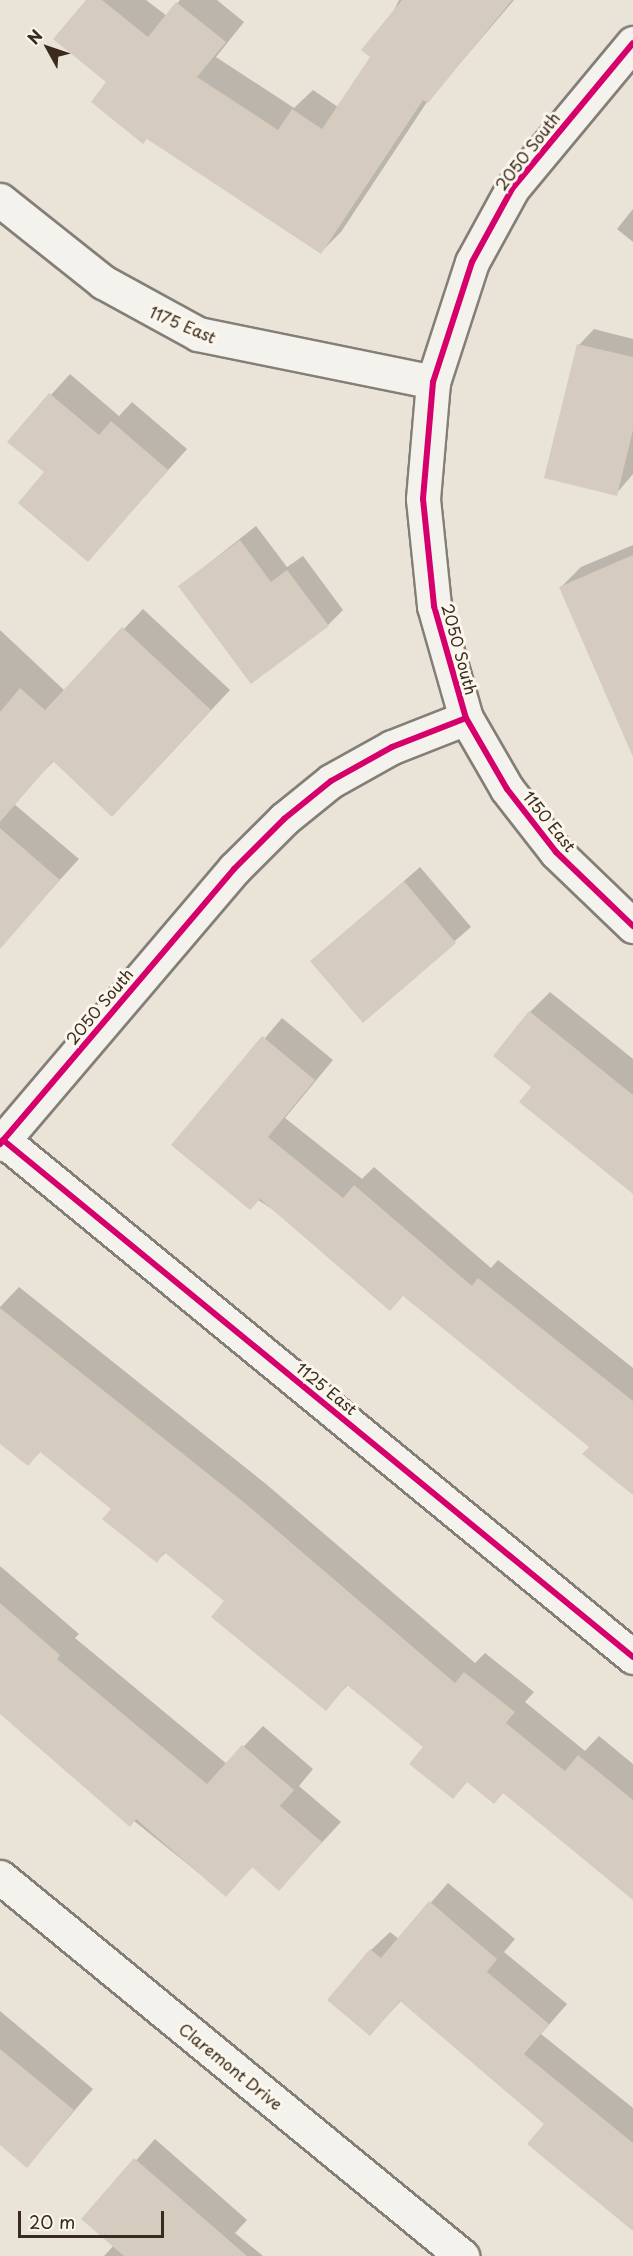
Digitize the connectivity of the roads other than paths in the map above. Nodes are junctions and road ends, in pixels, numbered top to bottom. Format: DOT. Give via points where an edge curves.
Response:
graph roads {
  1 [pos="633,43"];
  2 [pos="0,200"];
  3 [pos="433,382"];
  4 [pos="465,718"];
  5 [pos="633,926"];
  6 [pos="2,1142"];
  7 [pos="633,1657"];
  8 [pos="0,1877"];
  9 [pos="462,2256"];
  1 -- 3 [label="street, 2050 South" via="538,154 490,225 456,300"];
  2 -- 3 [label="street, 1175 East" via="103,282 198,334"];
  3 -- 4 [label="street, 2050 South" via="424,442 425,552 446,662"];
  4 -- 5 [label="street, 1150 East" via="507,789 556,852"];
  4 -- 6 [label="street, 2050 South" via="361,764 284,819 234,869"];
  6 -- 7 [label="street, 1125 East"];
  8 -- 9 [label="street, Claremont Drive"];
}
